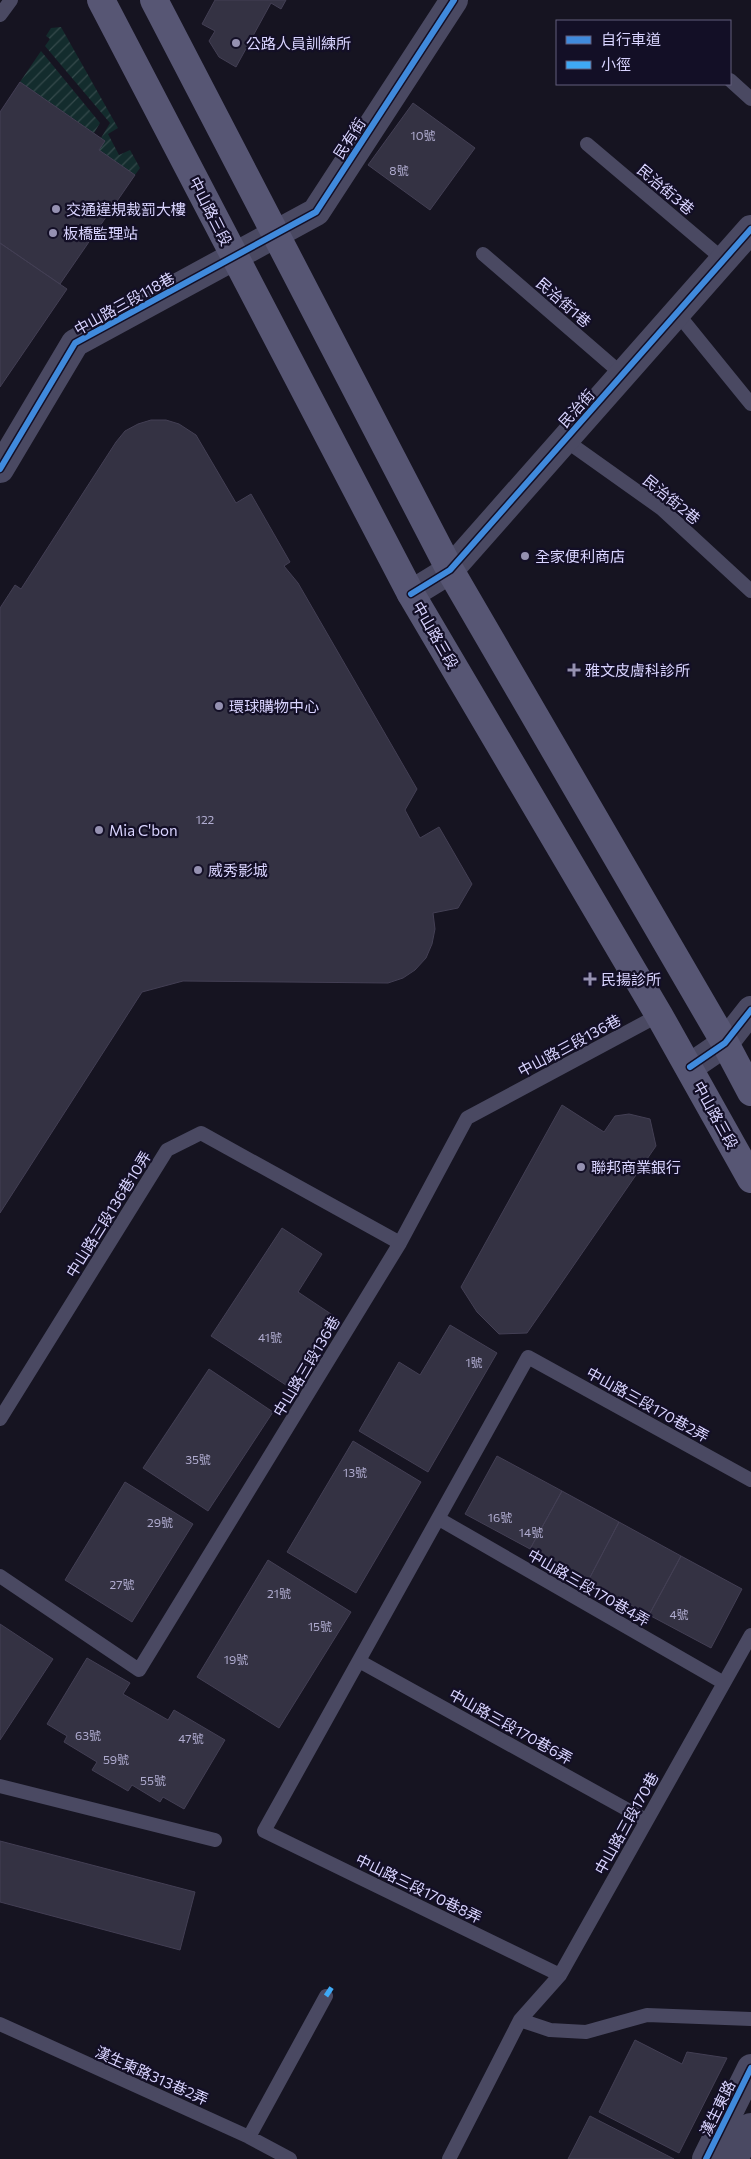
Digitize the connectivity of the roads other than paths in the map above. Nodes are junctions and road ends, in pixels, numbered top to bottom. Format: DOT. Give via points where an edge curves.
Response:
graph roads {
  1 [pos="11,0"];
  2 [pos="101,0"];
  3 [pos="154,0"];
  4 [pos="454,0"];
  5 [pos="0,15"];
  6 [pos="731,81"];
  7 [pos="751,99"];
  8 [pos="588,144"];
  9 [pos="751,229"];
  10 [pos="276,234"];
  11 [pos="483,254"];
  12 [pos="234,256"];
  13 [pos="724,260"];
  14 [pos="677,313"];
  15 [pos="623,375"];
  16 [pos="751,404"];
  17 [pos="565,440"];
  18 [pos="0,469"];
  19 [pos="450,570"];
  20 [pos="751,591"];
  21 [pos="412,594"];
  22 [pos="751,1010"];
  23 [pos="659,1015"];
  24 [pos="726,1043"];
  25 [pos="690,1068"];
  26 [pos="751,1092"];
  27 [pos="751,1179"];
  28 [pos="400,1243"];
  29 [pos="0,1419"];
  30 [pos="751,1480"];
  31 [pos="438,1519"];
  32 [pos="0,1576"];
  33 [pos="751,1635"];
  34 [pos="359,1661"];
  35 [pos="724,1683"];
  36 [pos="0,1786"];
  37 [pos="646,1820"];
  38 [pos="215,1840"];
  39 [pos="560,1975"];
  40 [pos="326,1996"];
  41 [pos="751,2018"];
  42 [pos="520,2020"];
  43 [pos="0,2024"];
  44 [pos="751,2068"];
  45 [pos="751,2127"];
  46 [pos="249,2137"];
  47 [pos="290,2159"];
  48 [pos="449,2159"];
  49 [pos="706,2159"];
  50 [pos="734,2159"];
  1 -- 5 [label="lane"];
  2 -- 12 [label="main road, 中山路三段"];
  3 -- 10 [label="main road"];
  4 -- 10 [label="street, 民有街" via="316,212"];
  6 -- 7 [label="lane"];
  8 -- 13 [label="lane, 民治街3巷"];
  9 -- 13 [label="street, 民治街"];
  10 -- 12 [label="street, 民有街"];
  10 -- 19 [label="main road"];
  11 -- 15 [label="lane, 民治街1巷"];
  12 -- 18 [label="street, 中山路三段118巷" via="75,343"];
  12 -- 21 [label="main road, 中山路三段"];
  13 -- 14 [label="street, 民治街"];
  14 -- 15 [label="street, 民治街"];
  14 -- 16 [label="lane"];
  15 -- 17 [label="street, 民治街"];
  17 -- 19 [label="street, 民治街"];
  17 -- 20 [label="lane, 民治街2巷" via="662,509"];
  19 -- 21 [label="street, 民治街"];
  19 -- 24 [label="main road"];
  21 -- 23 [label="main road, 中山路三段"];
  22 -- 24 [label="street"];
  23 -- 25 [label="main road, 中山路三段"];
  23 -- 28 [label="lane, 中山路三段136巷" via="467,1118"];
  24 -- 25 [label="street"];
  24 -- 26 [label="main road"];
  25 -- 27 [label="main road, 中山路三段"];
  28 -- 29 [label="lane, 中山路三段136巷10弄" via="201,1133 167,1150"];
  28 -- 32 [label="lane, 中山路三段136巷" via="139,1670"];
  30 -- 31 [label="lane, 中山路三段170巷2弄" via="528,1356"];
  31 -- 34 [label="lane"];
  31 -- 35 [label="lane, 中山路三段170巷4弄"];
  33 -- 35 [label="lane, 中山路三段170巷"];
  34 -- 37 [label="lane, 中山路三段170巷6弄"];
  34 -- 39 [label="lane, 中山路三段170巷8弄" via="264,1831"];
  35 -- 37 [label="lane, 中山路三段170巷"];
  36 -- 38 [label="lane"];
  37 -- 39 [label="lane, 中山路三段170巷"];
  39 -- 42 [label="lane, 中山路三段170巷"];
  40 -- 46 [label="lane"];
  41 -- 42 [label="lane" via="647,2016 586,2032 550,2030"];
  42 -- 48 [label="lane"];
  43 -- 46 [label="lane, 漢生東路313巷2弄"];
  44 -- 49 [label="street, 漢生東路"];
  45 -- 50 [label="street"];
  46 -- 47 [label="lane, 漢生東路313巷2弄"];
}
